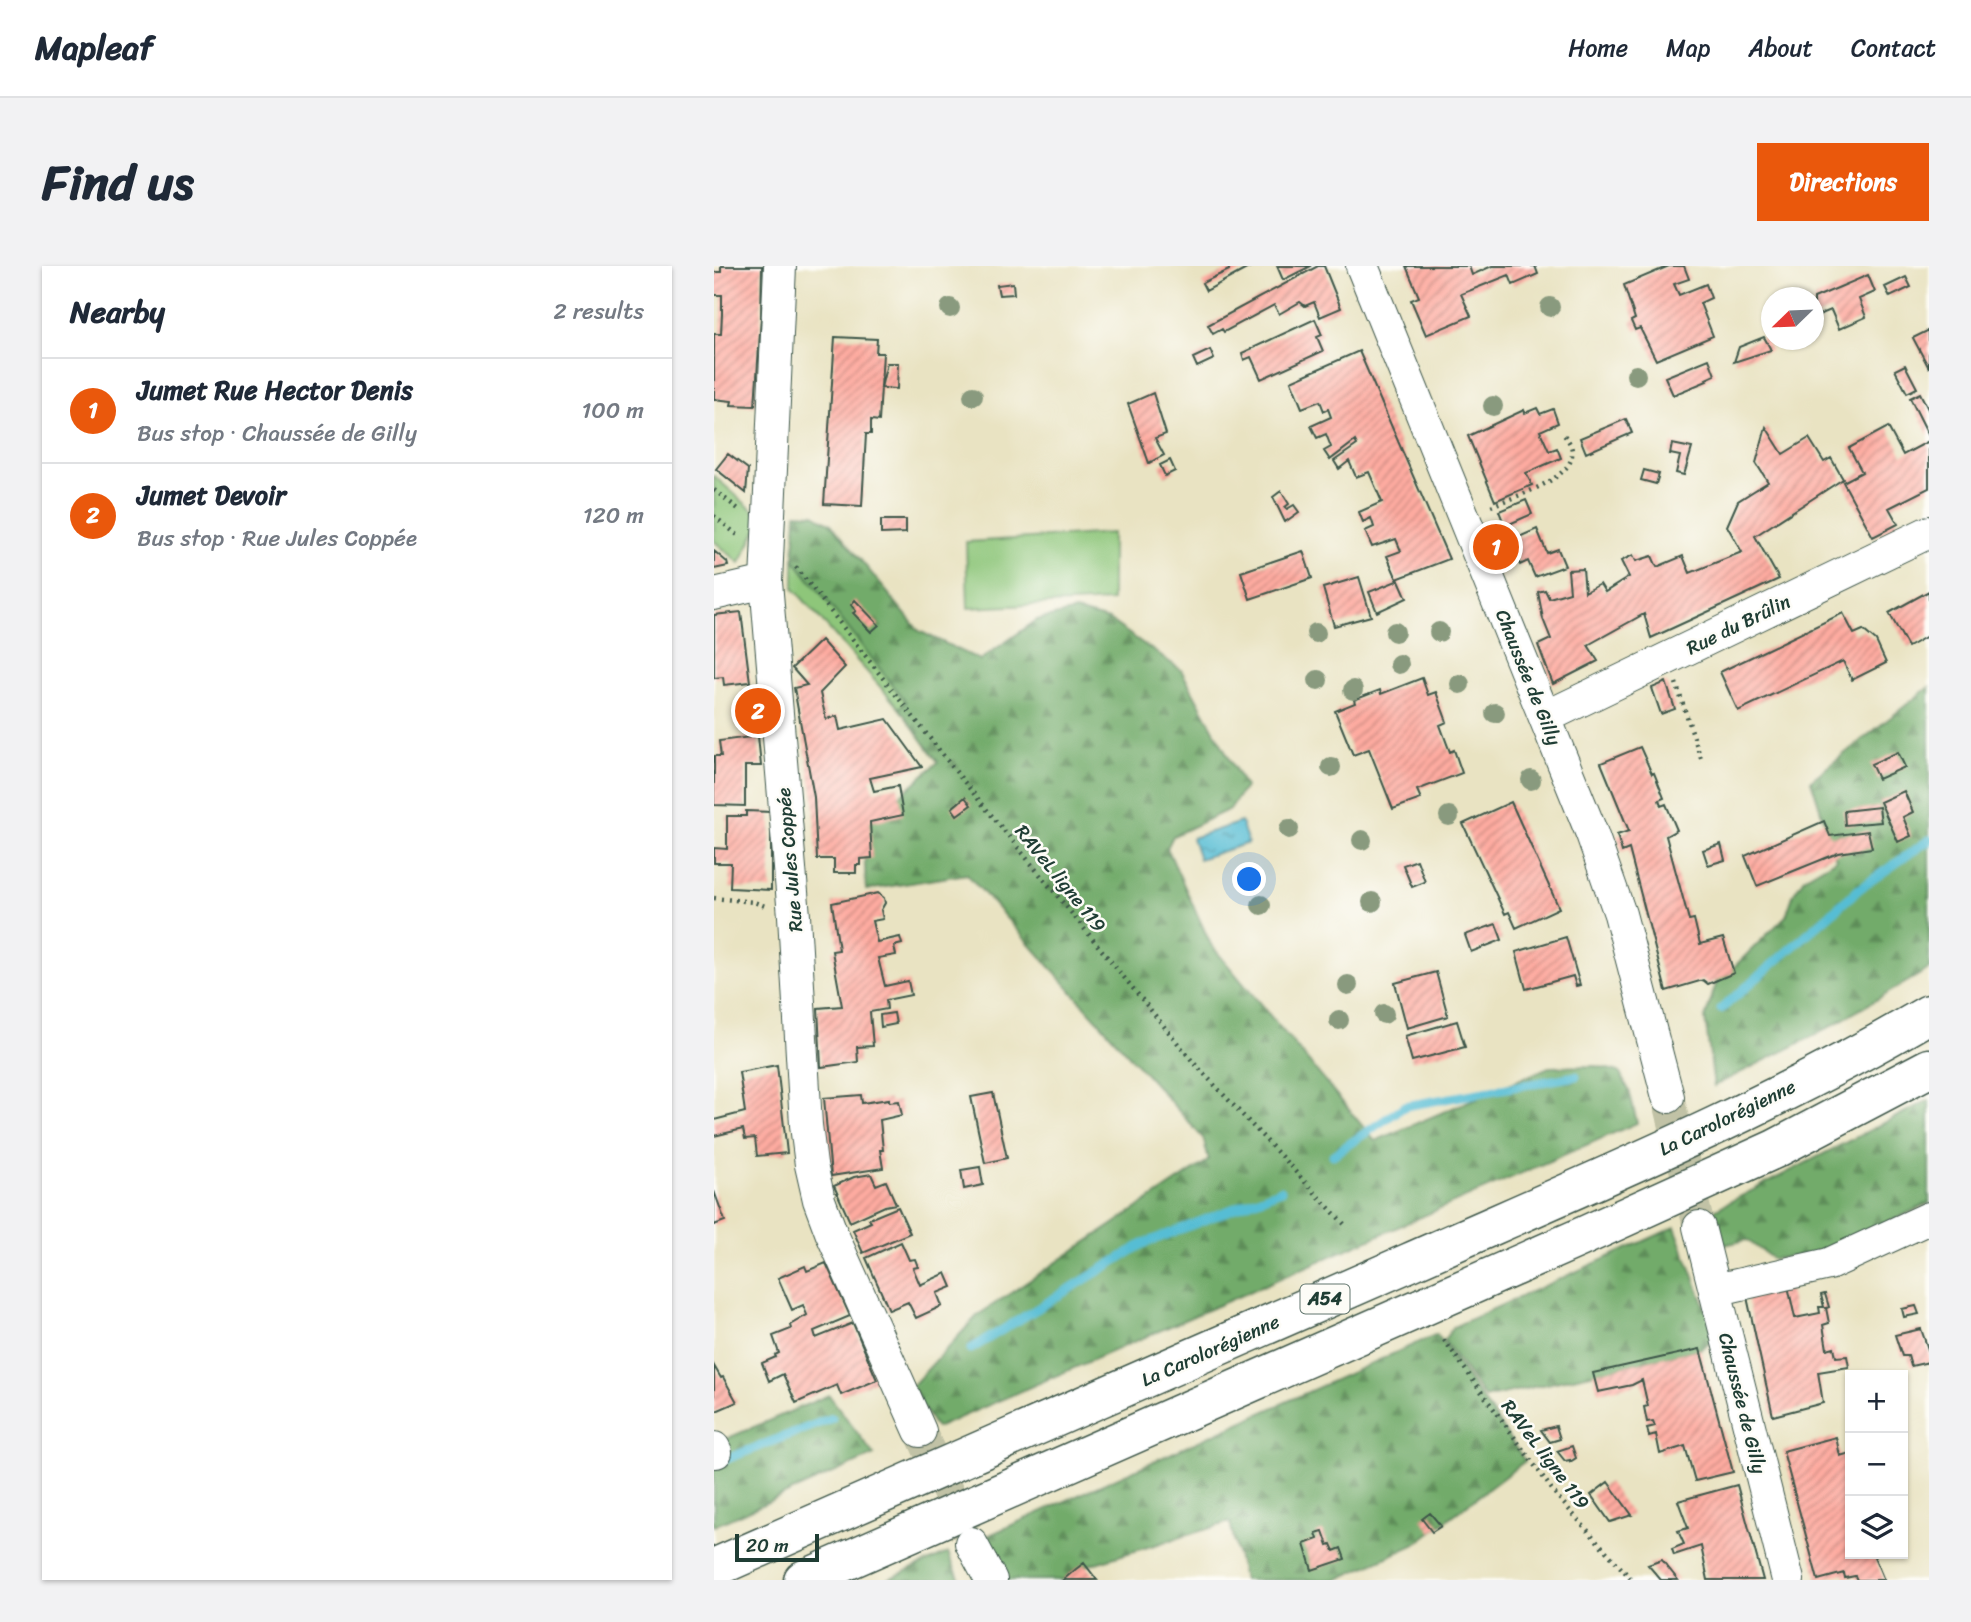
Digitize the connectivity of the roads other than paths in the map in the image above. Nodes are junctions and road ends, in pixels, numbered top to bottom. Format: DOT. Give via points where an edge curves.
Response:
graph roads {
  1 [pos="780,266"];
  2 [pos="1362,266"];
  3 [pos="1929,532"];
  4 [pos="766,582"];
  5 [pos="714,594"];
  6 [pos="1546,717"];
  7 [pos="1929,1014"];
  8 [pos="1929,1068"];
  9 [pos="1668,1097"];
  10 [pos="1929,1218"];
  11 [pos="1699,1227"];
  12 [pos="1715,1290"];
  13 [pos="920,1432"];
  14 [pos="971,1543"];
  15 [pos="714,1568"];
  16 [pos="803,1580"];
  17 [pos="991,1580"];
  18 [pos="1788,1580"];
  1 -- 4 [label="street, Rue Jules Coppée"];
  2 -- 6 [label="street, Chaussée de Gilly"];
  3 -- 6 [label="street, Rue du Brûlin"];
  4 -- 5 [label="street"];
  4 -- 13 [label="street, Rue Jules Coppée" via="811,1165 831,1232"];
  6 -- 9 [label="street, Chaussée de Gilly" via="1620,914"];
  7 -- 15 [label="highway, La Carolorégienne / A54" via="1754,1106 1559,1196"];
  8 -- 16 [label="highway, A54" via="1775,1149"];
  10 -- 12 [label="street" via="1829,1264"];
  11 -- 12 [label="street, Chaussée de Gilly"];
  12 -- 18 [label="street, Chaussée de Gilly"];
  14 -- 17 [label="street"];
}
